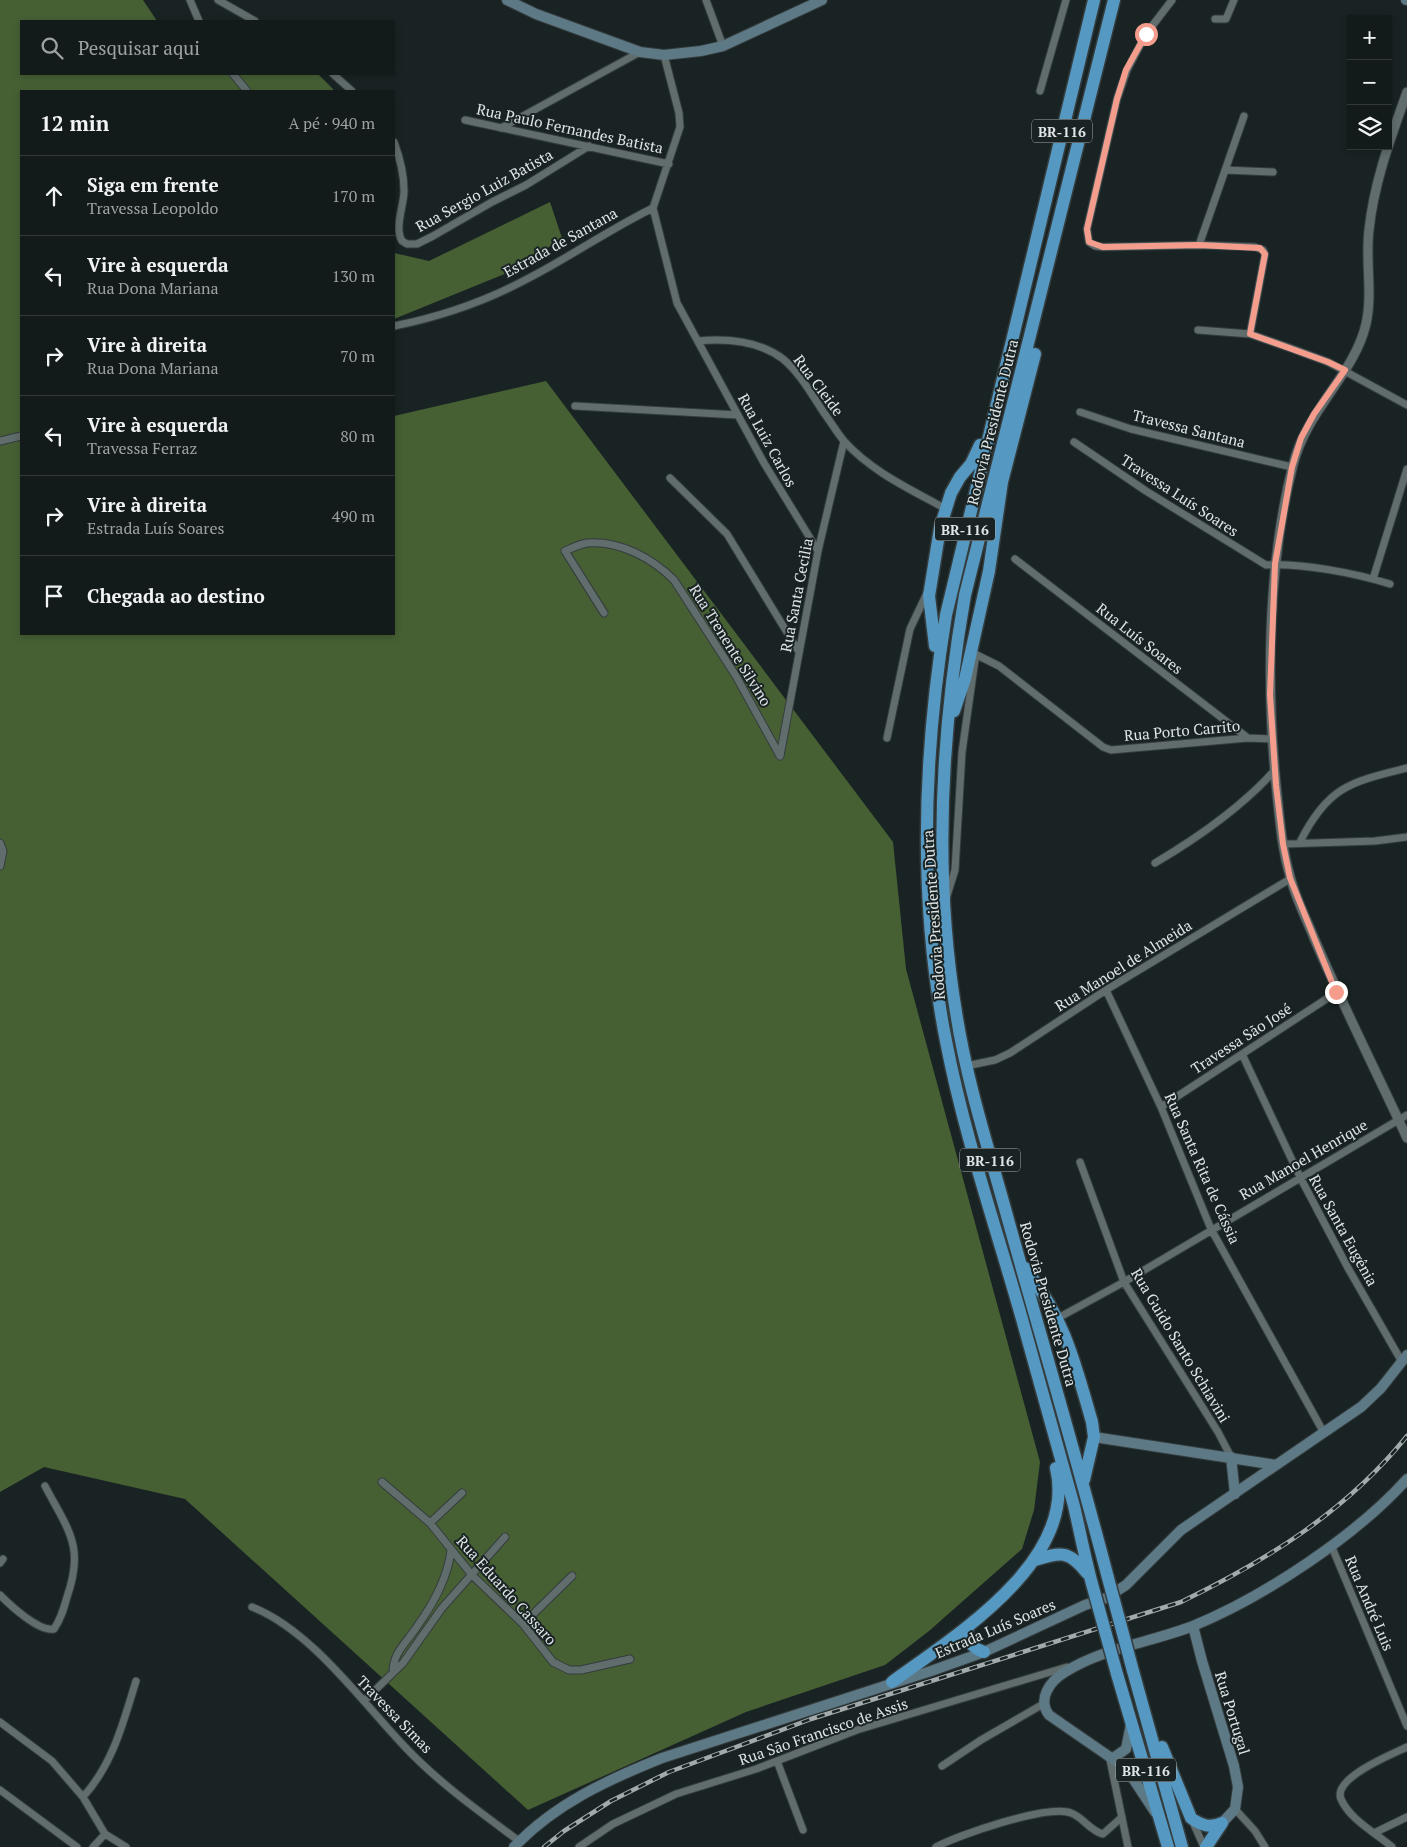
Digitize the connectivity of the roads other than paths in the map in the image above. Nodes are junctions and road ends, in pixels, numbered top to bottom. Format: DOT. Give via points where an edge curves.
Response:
graph roads {
  1 [pos="190,0"];
  2 [pos="218,0"];
  3 [pos="507,0"];
  4 [pos="706,0"];
  5 [pos="822,0"];
  6 [pos="1066,0"];
  7 [pos="1087,0"];
  8 [pos="1094,0"];
  9 [pos="1115,0"];
  10 [pos="1172,0"];
  11 [pos="1234,0"];
  12 [pos="1089,17"];
  13 [pos="1215,19"];
  14 [pos="199,20"];
  15 [pos="253,20"];
  16 [pos="723,46"];
  17 [pos="640,52"];
  18 [pos="664,55"];
  19 [pos="234,75"];
  20 [pos="335,75"];
  21 [pos="246,90"];
  22 [pos="351,90"];
  23 [pos="1040,91"];
  24 [pos="1407,92"];
  25 [pos="1244,116"];
  26 [pos="465,120"];
  27 [pos="501,128"];
  28 [pos="395,145"];
  29 [pos="588,146"];
  30 [pos="669,164"];
  31 [pos="1225,170"];
  32 [pos="1273,172"];
  33 [pos="653,208"];
  34 [pos="1199,245"];
  35 [pos="1030,262"];
  36 [pos="1040,299"];
  37 [pos="395,326"];
  38 [pos="1198,330"];
  39 [pos="1250,334"];
  40 [pos="698,341"];
  41 [pos="1345,370"];
  42 [pos="1407,404"];
  43 [pos="575,406"];
  44 [pos="1080,412"];
  45 [pos="738,415"];
  46 [pos="20,436"];
  47 [pos="0,441"];
  48 [pos="844,441"];
  49 [pos="1074,442"];
  50 [pos="1292,467"];
  51 [pos="1407,469"];
  52 [pos="670,478"];
  53 [pos="946,508"];
  54 [pos="818,550"];
  55 [pos="1015,559"];
  56 [pos="1275,564"];
  57 [pos="1373,579"];
  58 [pos="1390,584"];
  59 [pos="930,588"];
  60 [pos="604,613"];
  61 [pos="974,650"];
  62 [pos="799,652"];
  63 [pos="948,730"];
  64 [pos="887,738"];
  65 [pos="1248,738"];
  66 [pos="1272,739"];
  67 [pos="780,756"];
  68 [pos="1407,768"];
  69 [pos="1275,770"];
  70 [pos="927,822"];
  71 [pos="1407,837"];
  72 [pos="1300,842"];
  73 [pos="0,843"];
  74 [pos="1283,844"];
  75 [pos="1155,863"];
  76 [pos="0,866"];
  77 [pos="1290,878"];
  78 [pos="945,901"];
  79 [pos="1106,990"];
  80 [pos="1336,992"];
  81 [pos="1242,1054"];
  82 [pos="966,1066"];
  83 [pos="1161,1107"];
  84 [pos="1403,1118"];
  85 [pos="1407,1138"];
  86 [pos="1080,1162"];
  87 [pos="1300,1177"];
  88 [pos="1211,1229"];
  89 [pos="997,1238"];
  90 [pos="1020,1263"];
  91 [pos="1124,1282"];
  92 [pos="1058,1318"];
  93 [pos="1405,1358"];
  94 [pos="1324,1433"];
  95 [pos="1094,1437"];
  96 [pos="1231,1457"];
  97 [pos="1276,1466"];
  98 [pos="1407,1478"];
  99 [pos="382,1482"];
  100 [pos="1083,1483"];
  101 [pos="45,1486"];
  102 [pos="462,1493"];
  103 [pos="1235,1494"];
  104 [pos="430,1523"];
  105 [pos="505,1536"];
  106 [pos="1331,1545"];
  107 [pos="451,1550"];
  108 [pos="1035,1560"];
  109 [pos="472,1575"];
  110 [pos="572,1576"];
  111 [pos="1091,1580"];
  112 [pos="0,1595"];
  113 [pos="252,1607"];
  114 [pos="523,1624"];
  115 [pos="968,1626"];
  116 [pos="1193,1626"];
  117 [pos="984,1652"];
  118 [pos="630,1659"];
  119 [pos="1084,1662"];
  120 [pos="393,1672"];
  121 [pos="136,1681"];
  122 [pos="892,1682"];
  123 [pos="364,1702"];
  124 [pos="1045,1703"];
  125 [pos="1131,1718"];
  126 [pos="0,1722"];
  127 [pos="1407,1726"];
  128 [pos="1148,1729"];
  129 [pos="1407,1747"];
  130 [pos="1111,1756"];
  131 [pos="777,1761"];
  132 [pos="942,1766"];
  133 [pos="0,1790"];
  134 [pos="83,1797"];
  135 [pos="1235,1810"];
  136 [pos="1122,1817"];
  137 [pos="1407,1817"];
  138 [pos="1191,1818"];
  139 [pos="1161,1822"];
  140 [pos="1222,1823"];
  141 [pos="803,1830"];
  142 [pos="1374,1833"];
  143 [pos="105,1834"];
  144 [pos="517,1844"];
  145 [pos="77,1847"];
  146 [pos="93,1847"];
  147 [pos="126,1847"];
  148 [pos="579,1847"];
  149 [pos="936,1847"];
  150 [pos="1128,1847"];
  151 [pos="1168,1847"];
  152 [pos="1182,1847"];
  153 [pos="1205,1847"];
  154 [pos="1265,1847"];
  155 [pos="1392,1847"];
  1 -- 14 [label="street"];
  2 -- 15 [label="street"];
  3 -- 17 [label="main road"];
  4 -- 16 [label="street"];
  5 -- 16 [label="main road"];
  6 -- 23 [label="street"];
  7 -- 12 [label="highway"];
  8 -- 12 [label="highway, Rodovia Presidente Dutra / BR-116"];
  9 -- 36 [label="highway, Rodovia Presidente Dutra / BR-116"];
  10 -- 34 [label="street" via="1146,34 1126,70 1087,229 1089,242 1103,247"];
  11 -- 13 [label="street" via="1226,19"];
  12 -- 35 [label="highway, Rodovia Presidente Dutra / BR-116"];
  16 -- 18 [label="main road"];
  17 -- 18 [label="main road"];
  17 -- 27 [label="street"];
  18 -- 30 [label="street" via="680,127"];
  19 -- 21 [label="street"];
  20 -- 22 [label="street"];
  24 -- 41 [label="street" via="1372,207 1368,234 1369,303 1366,325"];
  25 -- 31 [label="street"];
  26 -- 27 [label="street, Rua Paulo Fernandes Batista"];
  27 -- 29 [label="street, Rua Paulo Fernandes Batista"];
  28 -- 29 [label="street, Rua Sergio Luiz Batista" via="402,166 404,191 399,233 402,241 408,244 417,244 433,236 526,185"];
  29 -- 30 [label="street, Rua Paulo Fernandes Batista"];
  30 -- 33 [label="street"];
  31 -- 32 [label="street"];
  31 -- 34 [label="street"];
  33 -- 37 [label="street, Estrada de Santana" via="526,280 477,301"];
  33 -- 40 [label="street" via="671,287"];
  34 -- 39 [label="street" via="1263,250 1265,254"];
  35 -- 53 [label="highway" via="978,452 960,477"];
  35 -- 70 [label="highway, Rodovia Presidente Dutra / BR-116" via="946,615 936,672"];
  36 -- 61 [label="highway" via="1036,353 1002,482"];
  36 -- 63 [label="highway, Rodovia Presidente Dutra / BR-116" via="965,595 953,665"];
  38 -- 39 [label="street"];
  39 -- 41 [label="street"];
  40 -- 45 [label="street, Rua Luiz Carlos"];
  40 -- 48 [label="street, Rua Cleide" via="738,341 782,359 799,377"];
  41 -- 42 [label="street"];
  41 -- 50 [label="street" via="1314,414 1301,438"];
  43 -- 45 [label="street"];
  44 -- 50 [label="street, Travessa Santana" via="1131,429"];
  45 -- 54 [label="street, Rua Luiz Carlos"];
  46 -- 47 [label="street"];
  48 -- 53 [label="street, Rua Cleide" via="882,474"];
  48 -- 54 [label="street, Rua Santa Cecilia"];
  49 -- 56 [label="street, Travessa Luís Soares" via="1230,544 1266,564"];
  50 -- 56 [label="street"];
  51 -- 57 [label="street"];
  52 -- 62 [label="street" via="727,534"];
  53 -- 59 [label="highway"];
  54 -- 62 [label="street, Rua Santa Cecilia"];
  55 -- 65 [label="street, Rua Luís Soares"];
  56 -- 57 [label="street, Travessa Luís Soares"];
  56 -- 66 [label="street" via="1270,695"];
  57 -- 58 [label="street, Travessa Luís Soares"];
  59 -- 64 [label="street" via="910,629"];
  59 -- 70 [label="highway" via="928,600 935,636 922,807"];
  60 -- 67 [label="street, Rua Trenente Silvino" via="565,551 585,543 612,544 646,557 674,580 736,676"];
  61 -- 63 [label="highway"];
  61 -- 65 [label="street, Rua Porto Carrito" via="1111,750"];
  61 -- 78 [label="street" via="962,752 955,870"];
  62 -- 67 [label="street, Rua Santa Cecilia"];
  63 -- 78 [label="highway, Rodovia Presidente Dutra / BR-116" via="943,785"];
  65 -- 66 [label="street, Rua Porto Carrito"];
  66 -- 69 [label="street"];
  68 -- 72 [label="street" via="1358,780 1344,788 1327,803"];
  69 -- 74 [label="street"];
  69 -- 75 [label="street" via="1261,786 1195,839"];
  70 -- 89 [label="highway, Rodovia Presidente Dutra / BR-116" via="926,882 945,1038"];
  71 -- 72 [label="street" via="1376,841"];
  72 -- 74 [label="street"];
  73 -- 76 [label="street" via="3,851"];
  74 -- 77 [label="street"];
  77 -- 79 [label="street, Rua Manoel de Almeida"];
  77 -- 80 [label="street"];
  78 -- 82 [label="highway, Rodovia Presidente Dutra / BR-116" via="956,1011"];
  79 -- 82 [label="street, Rua Manoel de Almeida" via="1010,1053"];
  79 -- 83 [label="street, Rua Santa Rita de Cássia"];
  80 -- 81 [label="street, Travessa São José"];
  80 -- 84 [label="street"];
  81 -- 83 [label="street, Travessa São José"];
  81 -- 87 [label="street, Rua Santa Eugênia"];
  82 -- 90 [label="highway, Rodovia Presidente Dutra / BR-116"];
  83 -- 88 [label="street, Rua Santa Rita de Cássia"];
  84 -- 85 [label="street"];
  84 -- 87 [label="street, Rua Manoel Henrique"];
  86 -- 91 [label="street, Rua Guido Santo Schiavini"];
  87 -- 88 [label="street, Rua Manoel Henrique"];
  87 -- 93 [label="street, Rua Santa Eugênia" via="1348,1268"];
  88 -- 91 [label="street, Rua Manoel Henrique"];
  88 -- 94 [label="street, Rua Santa Rita de Cássia"];
  89 -- 108 [label="highway" via="1058,1477 1052,1528"];
  89 -- 111 [label="highway, Rodovia Presidente Dutra / BR-116" via="1074,1508"];
  90 -- 92 [label="highway" via="1044,1292"];
  90 -- 100 [label="highway, Rodovia Presidente Dutra / BR-116"];
  91 -- 92 [label="street, Rua Manoel Henrique"];
  91 -- 96 [label="street, Rua Guido Santo Schiavini"];
  92 -- 95 [label="highway" via="1072,1353"];
  93 -- 94 [label="main road, Estrada Luís Soares" via="1361,1407"];
  94 -- 97 [label="main road, Estrada Luís Soares"];
  95 -- 96 [label="main road"];
  95 -- 100 [label="highway"];
  96 -- 97 [label="main road"];
  96 -- 103 [label="main road"];
  97 -- 103 [label="main road, Estrada Luís Soares"];
  98 -- 106 [label="main road" via="1371,1515"];
  99 -- 104 [label="street, Rua Eduardo Cassaro"];
  100 -- 128 [label="highway, Rodovia Presidente Dutra / BR-116, bridge"];
  101 -- 112 [label="street" via="75,1550 76,1568 59,1622 51,1629 41,1626"];
  102 -- 104 [label="street"];
  103 -- 117 [label="main road, Estrada Luís Soares" via="1172,1537 1121,1589"];
  104 -- 107 [label="street, Rua Eduardo Cassaro"];
  105 -- 109 [label="street"];
  106 -- 116 [label="main road" via="1248,1599"];
  106 -- 127 [label="street, Rua André Luis"];
  107 -- 109 [label="street, Rua Eduardo Cassaro"];
  107 -- 120 [label="street" via="444,1579 417,1628 400,1648"];
  108 -- 111 [label="highway" via="1053,1554 1069,1555 1078,1561"];
  108 -- 115 [label="highway"];
  109 -- 114 [label="street, Rua Eduardo Cassaro"];
  109 -- 120 [label="street"];
  110 -- 114 [label="street"];
  111 -- 125 [label="highway, Rodovia Presidente Dutra / BR-116, bridge"];
  113 -- 123 [label="street, Travessa Simas" via="292,1629"];
  114 -- 118 [label="street, Rua Eduardo Cassaro" via="553,1662 568,1670"];
  115 -- 117 [label="highway" via="970,1643"];
  115 -- 122 [label="highway"];
  116 -- 119 [label="main road"];
  116 -- 135 [label="main road, Rua Portugal" via="1234,1766 1238,1788"];
  117 -- 122 [label="main road, Estrada Luís Soares"];
  119 -- 124 [label="main road" via="1055,1680 1047,1689"];
  119 -- 131 [label="street, Rua São Francisco de Assis" via="857,1730"];
  120 -- 123 [label="street"];
  121 -- 134 [label="street" via="108,1765"];
  122 -- 144 [label="main road, Estrada Luís Soares" via="662,1758 610,1779 560,1808"];
  123 -- 144 [label="street, Travessa Simas" via="406,1748"];
  124 -- 130 [label="main road" via="1046,1711 1053,1719"];
  124 -- 132 [label="street"];
  125 -- 130 [label="main road" via="1126,1749"];
  125 -- 139 [label="highway, Rodovia Presidente Dutra / BR-116"];
  126 -- 134 [label="street" via="52,1761"];
  128 -- 138 [label="highway" via="1161,1745"];
  128 -- 152 [label="highway, Rodovia Presidente Dutra / BR-116"];
  129 -- 142 [label="street" via="1369,1766 1347,1780 1342,1788 1341,1800"];
  130 -- 136 [label="street"];
  130 -- 139 [label="main road" via="1134,1780"];
  131 -- 141 [label="street"];
  131 -- 148 [label="street, Rua São Francisco de Assis" via="676,1794 613,1824"];
  133 -- 145 [label="street"];
  134 -- 143 [label="street"];
  135 -- 140 [label="main road"];
  135 -- 154 [label="street" via="1256,1831"];
  136 -- 149 [label="street" via="1103,1834 1071,1813 1055,1812 987,1827 952,1838"];
  136 -- 150 [label="street"];
  137 -- 142 [label="street"];
  138 -- 140 [label="highway" via="1209,1826"];
  138 -- 153 [label="street"];
  139 -- 151 [label="highway, Rodovia Presidente Dutra / BR-116"];
  140 -- 153 [label="highway"];
  142 -- 155 [label="street"];
  143 -- 146 [label="street"];
  143 -- 147 [label="street"];
}
